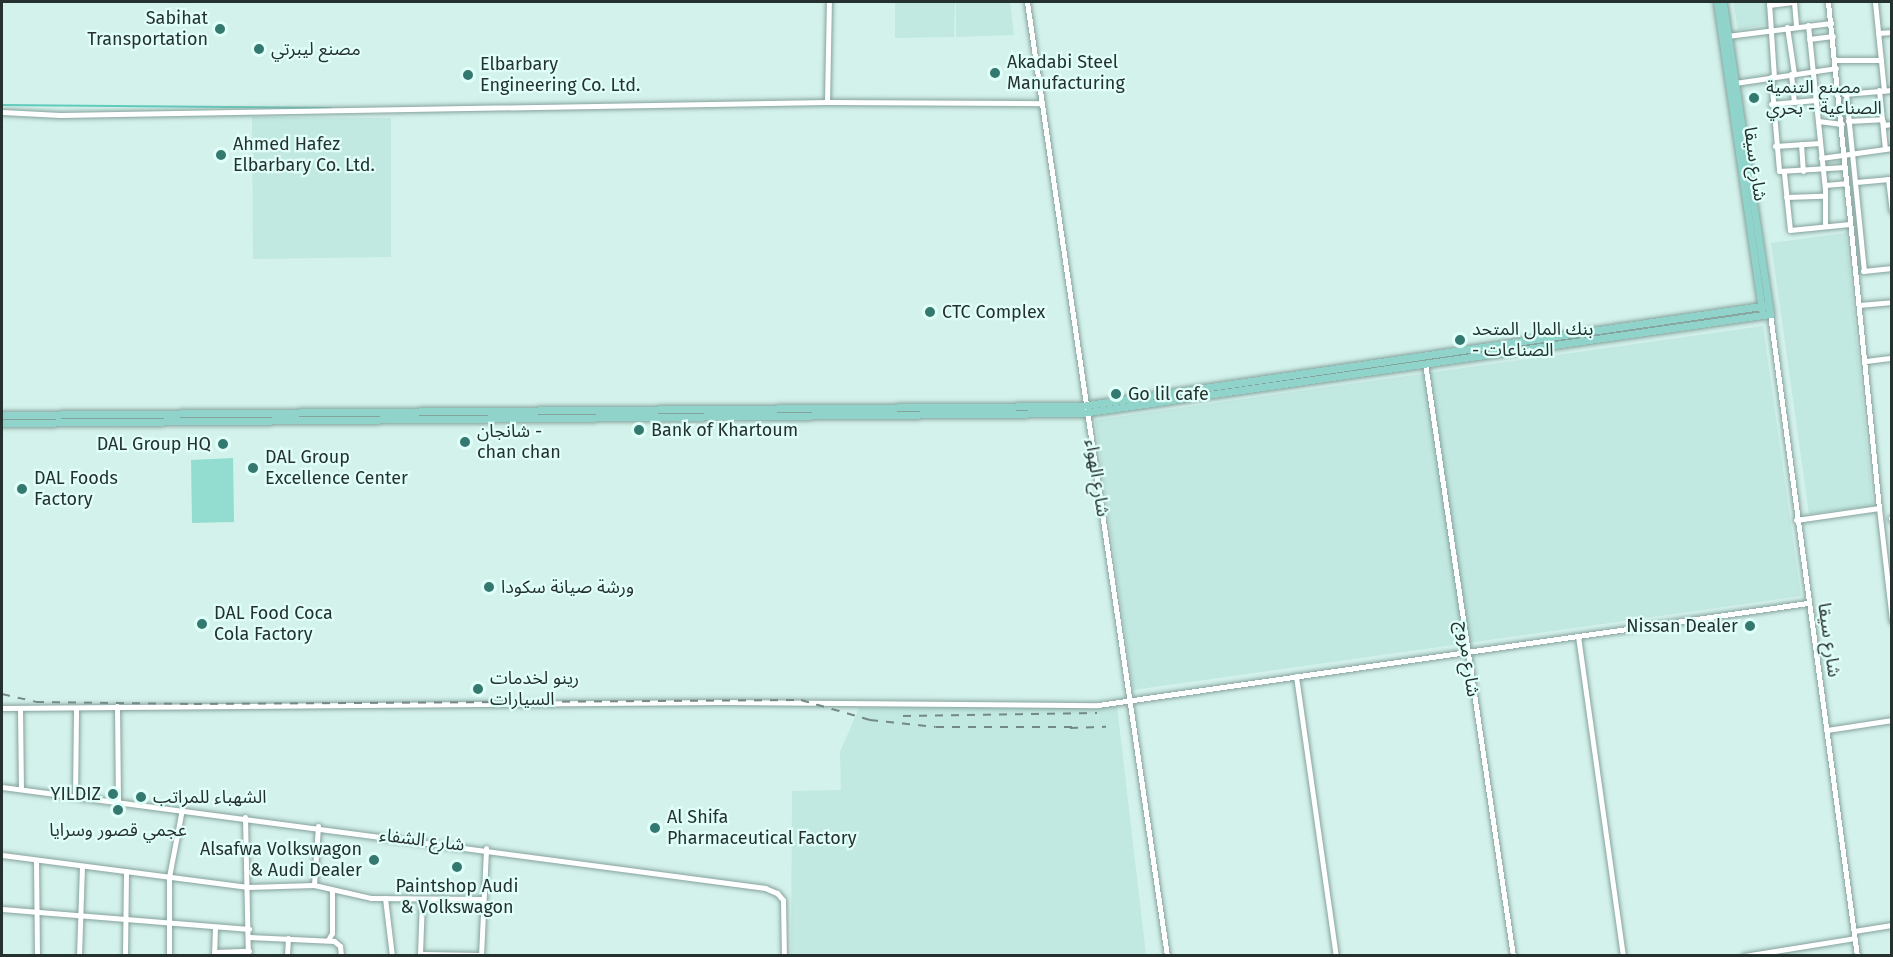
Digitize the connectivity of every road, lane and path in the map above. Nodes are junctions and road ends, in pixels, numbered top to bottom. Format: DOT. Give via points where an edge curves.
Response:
graph roads {
  1 [pos="829,2"];
  2 [pos="1027,2"];
  3 [pos="1717,2"];
  4 [pos="1723,2"];
  5 [pos="1793,2"];
  6 [pos="1828,2"];
  7 [pos="1875,2"];
  8 [pos="1769,3"];
  9 [pos="1831,23"];
  10 [pos="1808,25"];
  11 [pos="1796,26"];
  12 [pos="1787,27"];
  13 [pos="1770,30"];
  14 [pos="1892,32"];
  15 [pos="1878,33"];
  16 [pos="1727,36"];
  17 [pos="1833,36"];
  18 [pos="1809,39"];
  19 [pos="1835,60"];
  20 [pos="1881,60"];
  21 [pos="1836,68"];
  22 [pos="1813,71"];
  23 [pos="1792,74"];
  24 [pos="1772,77"];
  25 [pos="1735,83"];
  26 [pos="1892,90"];
  27 [pos="1881,91"];
  28 [pos="1842,94"];
  29 [pos="1816,100"];
  30 [pos="827,102"];
  31 [pos="1794,102"];
  32 [pos="1042,103"];
  33 [pos="1771,104"];
  34 [pos="2,112"];
  35 [pos="1882,118"];
  36 [pos="1818,121"];
  37 [pos="1848,121"];
  38 [pos="1842,124"];
  39 [pos="1892,124"];
  40 [pos="1820,143"];
  41 [pos="1800,144"];
  42 [pos="1775,146"];
  43 [pos="1888,149"];
  44 [pos="1852,153"];
  45 [pos="1844,156"];
  46 [pos="1821,158"];
  47 [pos="1845,167"];
  48 [pos="1822,169"];
  49 [pos="1803,171"];
  50 [pos="1784,172"];
  51 [pos="1890,179"];
  52 [pos="1856,182"];
  53 [pos="1846,183"];
  54 [pos="1825,185"];
  55 [pos="1823,196"];
  56 [pos="1786,197"];
  57 [pos="1892,211"];
  58 [pos="1850,224"];
  59 [pos="1825,226"];
  60 [pos="1892,268"];
  61 [pos="1864,271"];
  62 [pos="1856,272"];
  63 [pos="1892,302"];
  64 [pos="1765,305"];
  65 [pos="1859,305"];
  66 [pos="1767,314"];
  67 [pos="1892,358"];
  68 [pos="1866,361"];
  69 [pos="1425,363"];
  70 [pos="1286,380"];
  71 [pos="1086,409"];
  72 [pos="2,415"];
  73 [pos="124,418"];
  74 [pos="2,423"];
  75 [pos="1880,508"];
  76 [pos="1796,520"];
  77 [pos="1808,603"];
  78 [pos="1892,621"];
  79 [pos="1578,636"];
  80 [pos="1467,650"];
  81 [pos="1296,676"];
  82 [pos="1131,701"];
  83 [pos="117,706"];
  84 [pos="2,708"];
  85 [pos="20,709"];
  86 [pos="76,710"];
  87 [pos="1892,720"];
  88 [pos="1827,730"];
  89 [pos="2,787"];
  90 [pos="21,789"];
  91 [pos="75,796"];
  92 [pos="118,801"];
  93 [pos="183,809"];
  94 [pos="244,817"];
  95 [pos="318,826"];
  96 [pos="486,848"];
  97 [pos="2,855"];
  98 [pos="36,860"];
  99 [pos="82,866"];
  100 [pos="126,871"];
  101 [pos="169,877"];
  102 [pos="314,885"];
  103 [pos="248,887"];
  104 [pos="332,890"];
  105 [pos="385,898"];
  106 [pos="423,899"];
  107 [pos="483,899"];
  108 [pos="2,909"];
  109 [pos="36,912"];
  110 [pos="80,916"];
  111 [pos="125,920"];
  112 [pos="169,923"];
  113 [pos="1892,925"];
  114 [pos="215,927"];
  115 [pos="249,928"];
  116 [pos="1854,931"];
  117 [pos="249,937"];
  118 [pos="288,938"];
  119 [pos="1855,938"];
  120 [pos="328,940"];
  121 [pos="1781,952"];
  122 [pos="248,953"];
  123 [pos="214,954"];
  124 [pos="420,955"];
  125 [pos="481,955"];
  126 [pos="37,956"];
  127 [pos="79,956"];
  128 [pos="125,956"];
  129 [pos="169,956"];
  130 [pos="287,956"];
  131 [pos="341,956"];
  132 [pos="392,956"];
  133 [pos="784,956"];
  134 [pos="1167,956"];
  135 [pos="1336,956"];
  136 [pos="1513,956"];
  137 [pos="1623,956"];
  138 [pos="1744,956"];
  139 [pos="1857,956"];
  1 -- 30 [label="street"];
  2 -- 32 [label="street, شارع الهواء"];
  3 -- 64 [label="main road, شارع سيقا"];
  4 -- 16 [label="main road, شارع سيقا"];
  5 -- 8 [label="street"];
  5 -- 11 [label="street"];
  6 -- 9 [label="street"];
  7 -- 15 [label="street"];
  8 -- 13 [label="street"];
  9 -- 10 [label="street"];
  9 -- 17 [label="street"];
  10 -- 11 [label="street"];
  10 -- 18 [label="street"];
  11 -- 12 [label="street"];
  12 -- 13 [label="street"];
  12 -- 23 [label="street"];
  13 -- 16 [label="street"];
  13 -- 24 [label="street"];
  14 -- 15 [label="street"];
  15 -- 20 [label="street"];
  16 -- 25 [label="main road, شارع سيقا"];
  17 -- 18 [label="street"];
  17 -- 19 [label="street"];
  18 -- 22 [label="street"];
  19 -- 20 [label="street"];
  19 -- 21 [label="street"];
  20 -- 27 [label="street"];
  21 -- 22 [label="street"];
  21 -- 28 [label="street"];
  22 -- 23 [label="street"];
  22 -- 29 [label="street"];
  23 -- 24 [label="street"];
  23 -- 31 [label="street"];
  24 -- 25 [label="street"];
  24 -- 33 [label="street"];
  25 -- 64 [label="main road, شارع سيقا"];
  26 -- 27 [label="street"];
  27 -- 28 [label="street"];
  27 -- 35 [label="street"];
  28 -- 37 [label="street"];
  28 -- 38 [label="street"];
  29 -- 31 [label="street"];
  29 -- 36 [label="street"];
  30 -- 32 [label="street"];
  30 -- 34 [label="street" via="60,115"];
  31 -- 33 [label="street"];
  32 -- 71 [label="street, شارع الهواء"];
  33 -- 42 [label="street"];
  35 -- 37 [label="street"];
  35 -- 39 [label="street" via="1884,125"];
  35 -- 43 [label="street"];
  36 -- 38 [label="street"];
  36 -- 40 [label="street"];
  37 -- 44 [label="street"];
  38 -- 45 [label="street"];
  40 -- 41 [label="street"];
  40 -- 46 [label="street"];
  41 -- 42 [label="street"];
  41 -- 49 [label="street"];
  42 -- 50 [label="street" via="1778,168"];
  43 -- 44 [label="street"];
  44 -- 45 [label="street"];
  44 -- 52 [label="street"];
  45 -- 46 [label="street"];
  45 -- 47 [label="street"];
  46 -- 48 [label="street"];
  47 -- 48 [label="street"];
  47 -- 53 [label="street"];
  48 -- 49 [label="street"];
  48 -- 54 [label="street"];
  49 -- 50 [label="street"];
  50 -- 56 [label="street"];
  51 -- 52 [label="street"];
  51 -- 57 [label="street"];
  52 -- 61 [label="street"];
  53 -- 54 [label="street"];
  53 -- 58 [label="street"];
  54 -- 55 [label="street"];
  55 -- 56 [label="street"];
  55 -- 59 [label="street"];
  56 -- 59 [label="street" via="1790,230"];
  58 -- 59 [label="street"];
  58 -- 62 [label="street"];
  60 -- 61 [label="street"];
  61 -- 62 [label="street"];
  62 -- 65 [label="street"];
  63 -- 65 [label="street"];
  64 -- 66 [label="main road, شارع سيقا"];
  64 -- 70 [label="main road"];
  65 -- 68 [label="street"];
  66 -- 69 [label="main road"];
  66 -- 76 [label="street, شارع سيقا"];
  67 -- 68 [label="street"];
  68 -- 75 [label="street"];
  69 -- 70 [label="main road"];
  69 -- 80 [label="street, شارع مروج"];
  70 -- 71 [label="main road"];
  71 -- 73 [label="main road"];
  71 -- 82 [label="street, شارع الهواء"];
  72 -- 73 [label="main road"];
  73 -- 74 [label="main road"];
  75 -- 76 [label="street"];
  75 -- 78 [label="street"];
  76 -- 77 [label="street, شارع سيقا"];
  77 -- 79 [label="street"];
  77 -- 88 [label="street, شارع سيقا"];
  79 -- 80 [label="street"];
  79 -- 137 [label="street"];
  80 -- 81 [label="street"];
  80 -- 136 [label="street, شارع مروج"];
  81 -- 82 [label="street"];
  81 -- 135 [label="street"];
  82 -- 83 [label="street" via="1098,705 988,701"];
  82 -- 134 [label="street, شارع الهواء"];
  83 -- 86 [label="street"];
  83 -- 92 [label="street"];
  84 -- 85 [label="street"];
  85 -- 86 [label="street"];
  85 -- 90 [label="street"];
  86 -- 91 [label="street"];
  87 -- 88 [label="street"];
  88 -- 116 [label="street, شارع سيقا"];
  89 -- 90 [label="street, شارع الشفاء"];
  90 -- 91 [label="street, شارع الشفاء"];
  91 -- 92 [label="street, شارع الشفاء"];
  92 -- 93 [label="street, شارع الشفاء"];
  93 -- 94 [label="street, شارع الشفاء"];
  93 -- 101 [label="street"];
  94 -- 95 [label="street, شارع الشفاء"];
  94 -- 103 [label="street"];
  95 -- 96 [label="street, شارع الشفاء"];
  95 -- 102 [label="street"];
  96 -- 107 [label="street"];
  96 -- 133 [label="street, شارع الشفاء" via="772,890 783,900"];
  97 -- 98 [label="street"];
  98 -- 99 [label="street"];
  98 -- 109 [label="street"];
  99 -- 100 [label="street"];
  99 -- 110 [label="street"];
  100 -- 101 [label="street"];
  100 -- 111 [label="street"];
  101 -- 103 [label="street"];
  101 -- 112 [label="street"];
  102 -- 103 [label="street"];
  102 -- 104 [label="street"];
  103 -- 115 [label="street"];
  104 -- 105 [label="street"];
  104 -- 120 [label="street" via="332,933"];
  105 -- 106 [label="street"];
  105 -- 132 [label="street"];
  106 -- 107 [label="street"];
  106 -- 124 [label="street"];
  107 -- 125 [label="street"];
  108 -- 109 [label="street"];
  109 -- 110 [label="street"];
  109 -- 126 [label="street"];
  110 -- 111 [label="street"];
  110 -- 127 [label="street"];
  111 -- 112 [label="street"];
  111 -- 128 [label="street"];
  112 -- 114 [label="street"];
  112 -- 129 [label="street"];
  113 -- 116 [label="street"];
  114 -- 115 [label="street"];
  114 -- 123 [label="street"];
  115 -- 117 [label="street"];
  116 -- 119 [label="street, شارع سيقا"];
  117 -- 118 [label="street"];
  117 -- 122 [label="street"];
  118 -- 120 [label="street"];
  118 -- 130 [label="street"];
  119 -- 121 [label="street"];
  119 -- 139 [label="street, شارع سيقا"];
  120 -- 131 [label="street" via="338,943"];
  121 -- 138 [label="street"];
  122 -- 123 [label="street"];
  124 -- 125 [label="street"];
}
